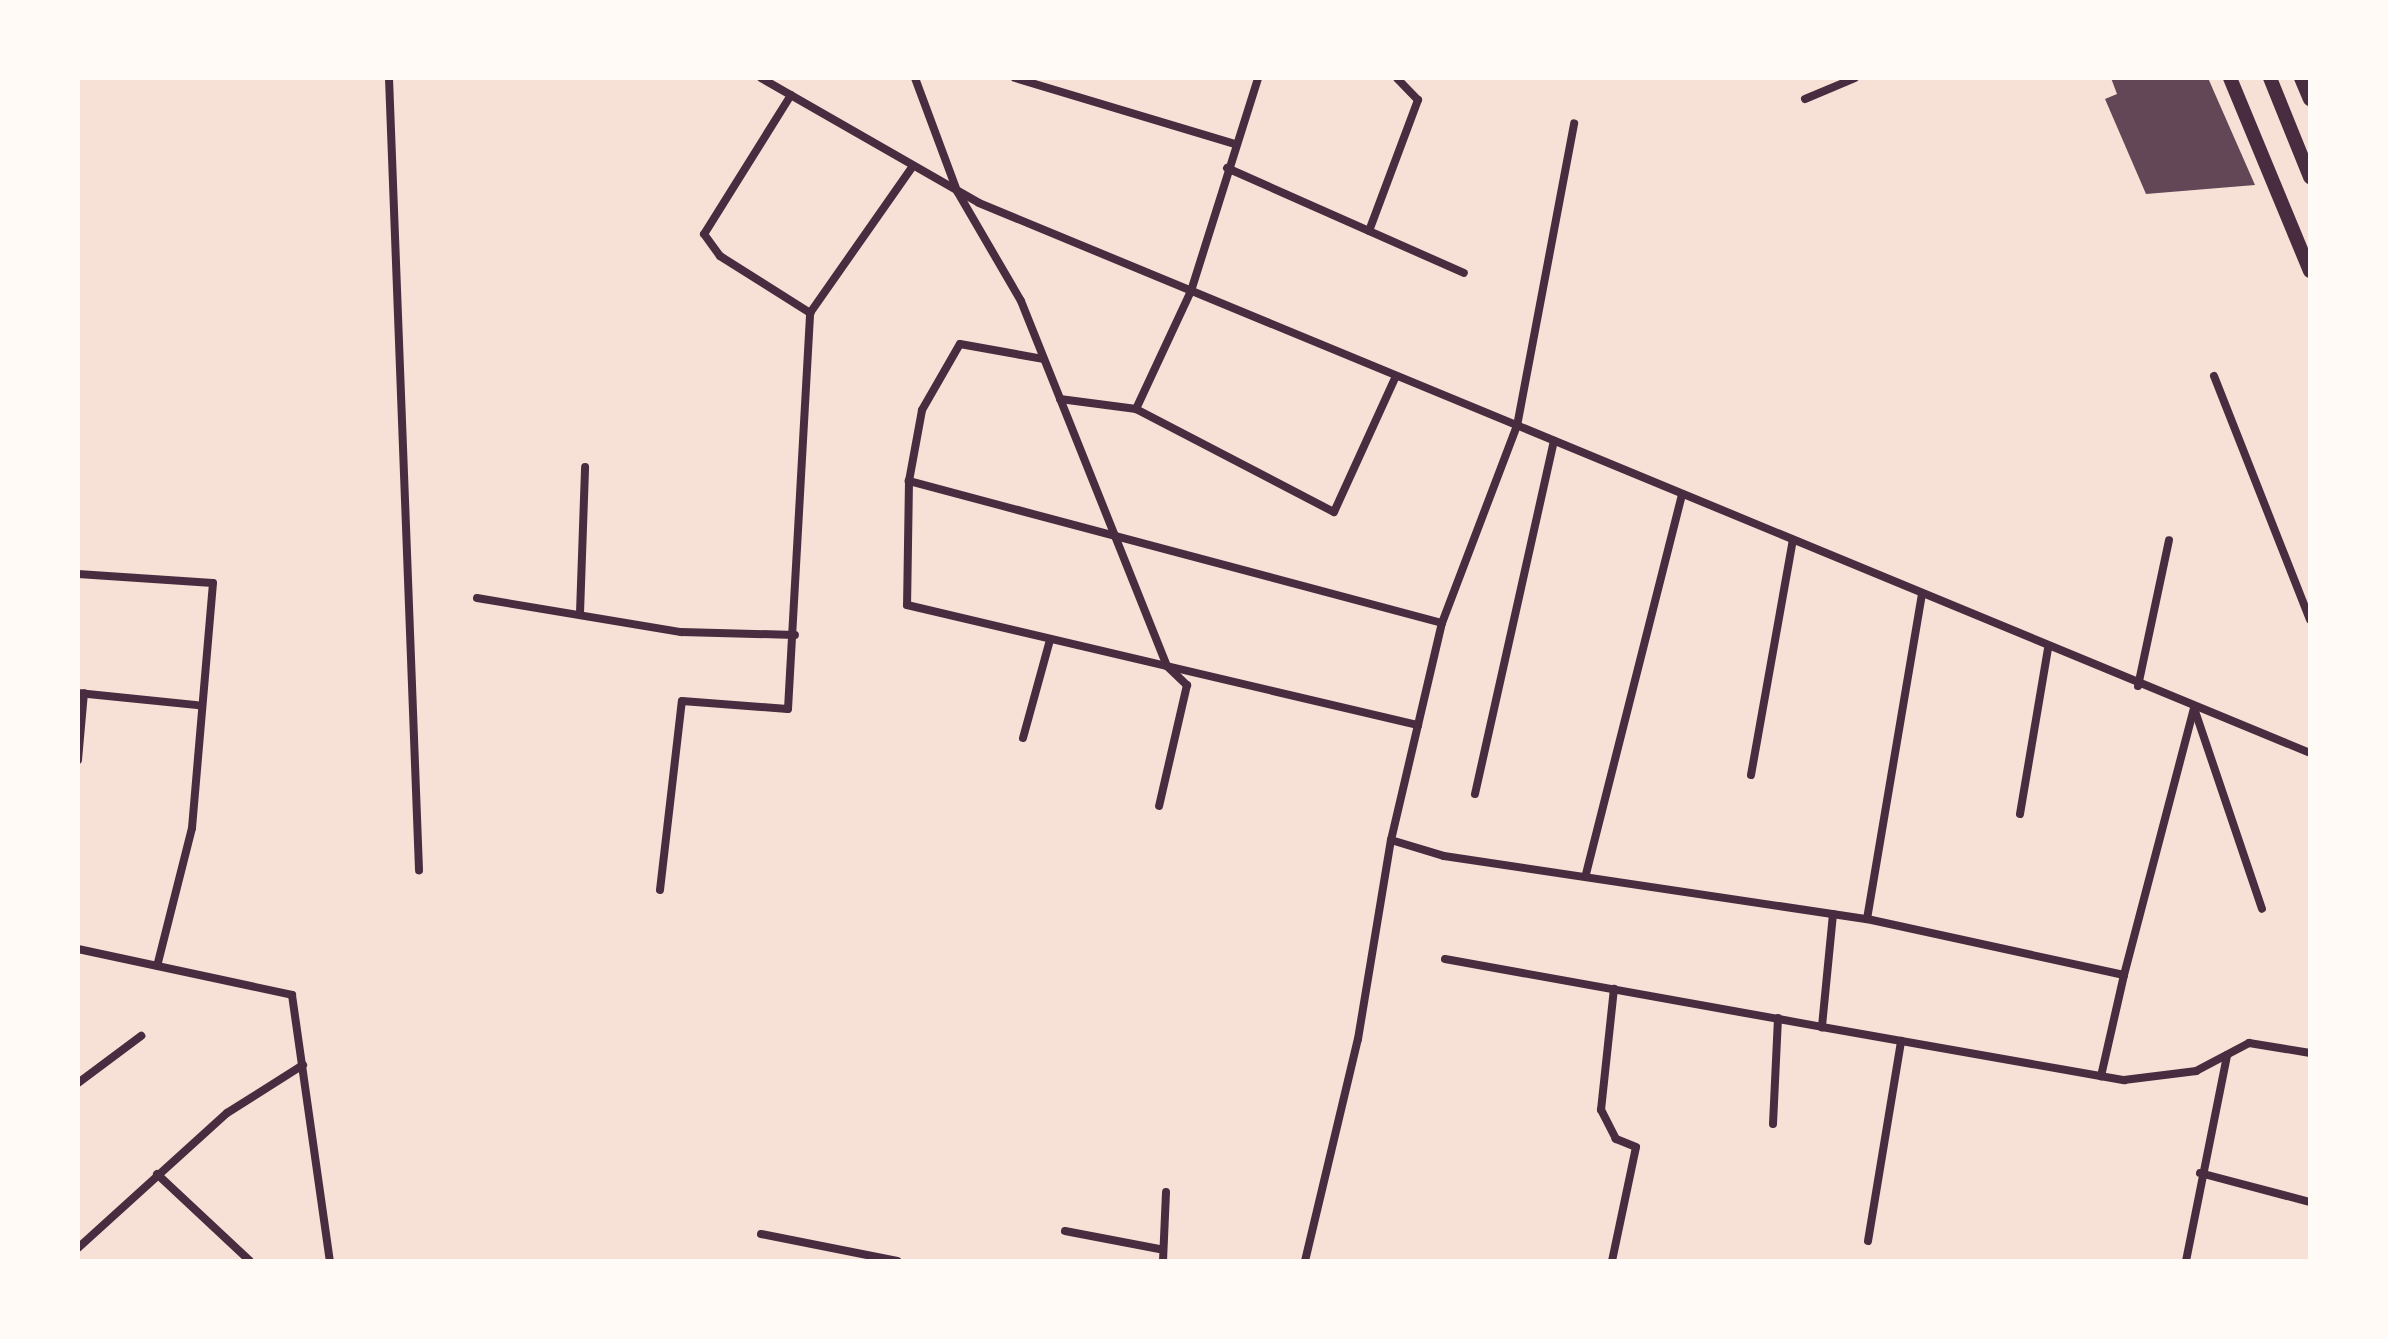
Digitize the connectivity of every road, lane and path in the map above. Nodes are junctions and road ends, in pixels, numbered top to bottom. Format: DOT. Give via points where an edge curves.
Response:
graph roads {
  1 [pos="389,78"];
  2 [pos="761,78"];
  3 [pos="915,78"];
  4 [pos="1015,78"];
  5 [pos="1258,78"];
  6 [pos="1397,78"];
  7 [pos="1855,78"];
  8 [pos="2230,78"];
  9 [pos="2270,78"];
  10 [pos="2301,78"];
  11 [pos="791,95"];
  12 [pos="1805,99"];
  13 [pos="2310,99"];
  14 [pos="1574,123"];
  15 [pos="1235,144"];
  16 [pos="913,166"];
  17 [pos="1227,168"];
  18 [pos="2310,177"];
  19 [pos="957,191"];
  20 [pos="1369,231"];
  21 [pos="2310,271"];
  22 [pos="1464,273"];
  23 [pos="1191,291"];
  24 [pos="810,313"];
  25 [pos="1043,359"];
  26 [pos="1396,376"];
  27 [pos="2214,376"];
  28 [pos="1060,399"];
  29 [pos="1136,409"];
  30 [pos="1517,426"];
  31 [pos="1554,441"];
  32 [pos="585,467"];
  33 [pos="909,481"];
  34 [pos="1682,494"];
  35 [pos="1116,534"];
  36 [pos="1793,540"];
  37 [pos="2169,540"];
  38 [pos="78,574"];
  39 [pos="1922,595"];
  40 [pos="477,598"];
  41 [pos="580,613"];
  42 [pos="2310,620"];
  43 [pos="1442,623"];
  44 [pos="795,635"];
  45 [pos="1050,640"];
  46 [pos="2048,648"];
  47 [pos="1167,666"];
  48 [pos="2138,686"];
  49 [pos="81,693"];
  50 [pos="197,705"];
  51 [pos="2194,708"];
  52 [pos="1418,725"];
  53 [pos="1023,738"];
  54 [pos="2310,753"];
  55 [pos="78,760"];
  56 [pos="1751,775"];
  57 [pos="1475,794"];
  58 [pos="1159,806"];
  59 [pos="2020,814"];
  60 [pos="1391,840"];
  61 [pos="419,870"];
  62 [pos="1586,874"];
  63 [pos="660,890"];
  64 [pos="2262,909"];
  65 [pos="1833,914"];
  66 [pos="1867,919"];
  67 [pos="78,949"];
  68 [pos="1445,959"];
  69 [pos="157,966"];
  70 [pos="2124,975"];
  71 [pos="1614,989"];
  72 [pos="1778,1018"];
  73 [pos="1822,1027"];
  74 [pos="141,1036"];
  75 [pos="1901,1041"];
  76 [pos="2310,1053"];
  77 [pos="2227,1055"];
  78 [pos="303,1065"];
  79 [pos="2101,1076"];
  80 [pos="78,1083"];
  81 [pos="1773,1124"];
  82 [pos="2200,1173"];
  83 [pos="157,1174"];
  84 [pos="1166,1192"];
  85 [pos="2310,1202"];
  86 [pos="1065,1231"];
  87 [pos="761,1234"];
  88 [pos="1868,1241"];
  89 [pos="78,1248"];
  90 [pos="1159,1249"];
  91 [pos="250,1261"];
  92 [pos="330,1261"];
  93 [pos="897,1261"];
  94 [pos="1163,1261"];
  95 [pos="1305,1261"];
  96 [pos="1612,1261"];
  97 [pos="2186,1261"];
  1 -- 61 [label="street"];
  2 -- 11 [label="street"];
  3 -- 19 [label="street"];
  4 -- 15 [label="street"];
  5 -- 15 [label="street"];
  6 -- 20 [label="street" via="1418,100"];
  7 -- 12 [label="street"];
  8 -- 21 [label="highway"];
  9 -- 18 [label="highway"];
  10 -- 13 [label="highway"];
  11 -- 16 [label="street"];
  11 -- 24 [label="street" via="704,234 720,256"];
  14 -- 30 [label="street"];
  15 -- 17 [label="street"];
  16 -- 19 [label="street"];
  16 -- 24 [label="street"];
  17 -- 20 [label="street"];
  17 -- 23 [label="street"];
  19 -- 23 [label="street"];
  19 -- 25 [label="street" via="1021,301"];
  20 -- 22 [label="street"];
  23 -- 26 [label="street"];
  23 -- 29 [label="street"];
  24 -- 44 [label="street"];
  25 -- 28 [label="street"];
  25 -- 33 [label="street" via="960,344 922,410"];
  26 -- 29 [label="street" via="1334,512"];
  26 -- 30 [label="street"];
  27 -- 42 [label="street"];
  28 -- 29 [label="street"];
  28 -- 35 [label="street"];
  30 -- 31 [label="street"];
  30 -- 43 [label="street"];
  31 -- 34 [label="street"];
  31 -- 57 [label="street"];
  32 -- 41 [label="street"];
  33 -- 35 [label="street"];
  33 -- 45 [label="street" via="907,605"];
  34 -- 36 [label="street"];
  34 -- 62 [label="street"];
  35 -- 43 [label="street"];
  35 -- 47 [label="street"];
  36 -- 39 [label="street"];
  36 -- 56 [label="street"];
  37 -- 48 [label="street"];
  38 -- 50 [label="street" via="213,583"];
  39 -- 46 [label="street"];
  39 -- 66 [label="street"];
  40 -- 41 [label="street"];
  41 -- 44 [label="street" via="681,632"];
  43 -- 52 [label="street"];
  44 -- 63 [label="street" via="788,709 682,701"];
  45 -- 47 [label="street"];
  45 -- 53 [label="street"];
  46 -- 48 [label="street"];
  46 -- 59 [label="street"];
  47 -- 52 [label="street"];
  47 -- 58 [label="street" via="1187,685"];
  48 -- 51 [label="street"];
  49 -- 50 [label="street"];
  49 -- 55 [label="street"];
  50 -- 69 [label="street" via="192,828"];
  51 -- 54 [label="street"];
  51 -- 64 [label="street"];
  51 -- 70 [label="street"];
  52 -- 60 [label="street"];
  60 -- 62 [label="street" via="1444,856"];
  60 -- 95 [label="street" via="1361,1024"];
  62 -- 65 [label="street"];
  65 -- 66 [label="street"];
  65 -- 73 [label="street"];
  66 -- 70 [label="street"];
  67 -- 69 [label="street"];
  68 -- 71 [label="street"];
  69 -- 78 [label="street" via="292,995"];
  70 -- 79 [label="street"];
  71 -- 72 [label="street"];
  71 -- 96 [label="street" via="1601,1110 1616,1139 1636,1147"];
  72 -- 73 [label="street"];
  72 -- 81 [label="street"];
  73 -- 75 [label="street"];
  74 -- 80 [label="street"];
  75 -- 79 [label="street"];
  75 -- 88 [label="street"];
  76 -- 77 [label="street" via="2249,1043"];
  77 -- 79 [label="street" via="2196,1071"];
  77 -- 82 [label="street"];
  78 -- 83 [label="street" via="227,1113"];
  78 -- 92 [label="street"];
  82 -- 85 [label="street"];
  82 -- 97 [label="street"];
  83 -- 89 [label="street"];
  83 -- 91 [label="street"];
  84 -- 90 [label="street"];
  86 -- 90 [label="street"];
  87 -- 93 [label="street"];
  90 -- 94 [label="street"];
}
